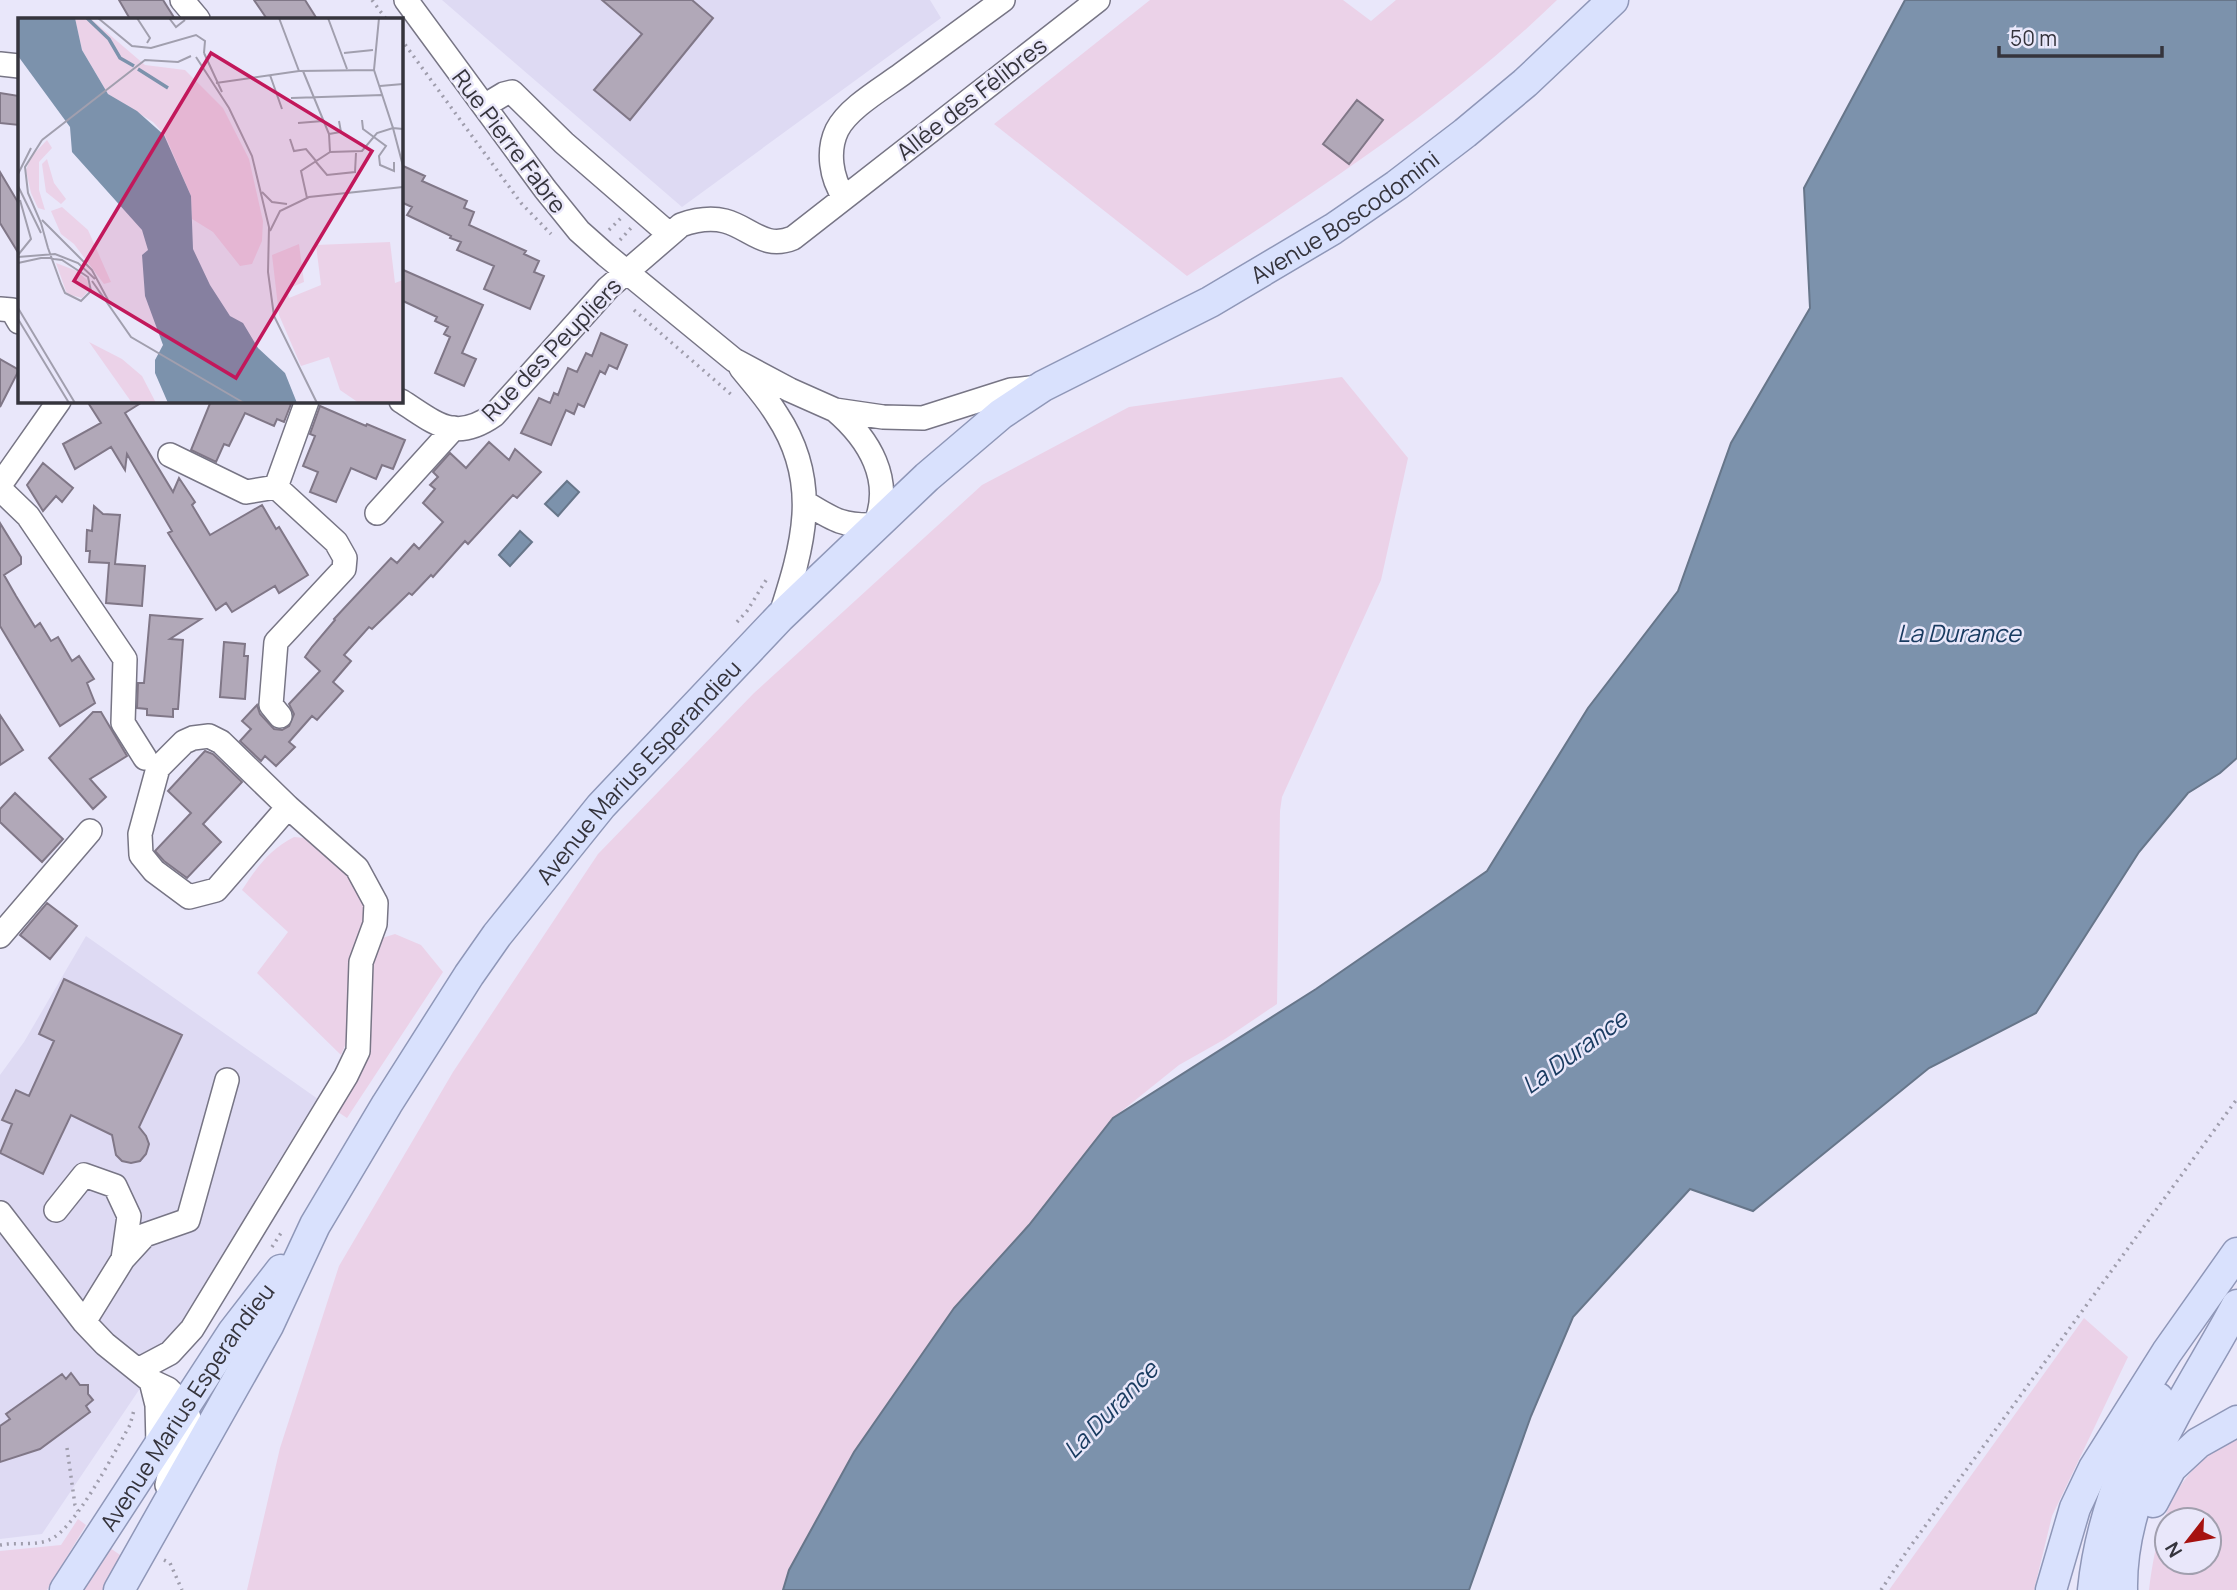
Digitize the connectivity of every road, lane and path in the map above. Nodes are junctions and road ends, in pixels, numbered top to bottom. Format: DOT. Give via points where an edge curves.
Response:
graph roads {
  1 [pos="182,0"];
  2 [pos="372,0"];
  3 [pos="406,0"];
  4 [pos="1003,0"];
  5 [pos="1098,0"];
  6 [pos="1613,0"];
  7 [pos="197,18"];
  8 [pos="385,18"];
  9 [pos="0,64"];
  10 [pos="18,66"];
  11 [pos="484,106"];
  12 [pos="844,197"];
  13 [pos="669,234"];
  14 [pos="625,272"];
  15 [pos="608,288"];
  16 [pos="0,309"];
  17 [pos="18,320"];
  18 [pos="734,360"];
  19 [pos="1043,386"];
  20 [pos="736,400"];
  21 [pos="58,402"];
  22 [pos="307,402"];
  23 [pos="402,402"];
  24 [pos="835,410"];
  25 [pos="454,428"];
  26 [pos="170,455"];
  27 [pos="0,487"];
  28 [pos="276,487"];
  29 [pos="806,503"];
  30 [pos="377,513"];
  31 [pos="876,525"];
  32 [pos="780,617"];
  33 [pos="280,716"];
  34 [pos="145,758"];
  35 [pos="288,807"];
  36 [pos="90,831"];
  37 [pos="0,936"];
  38 [pos="227,1080"];
  39 [pos="2237,1099"];
  40 [pos="56,1209"];
  41 [pos="0,1213"];
  42 [pos="315,1225"];
  43 [pos="2237,1253"];
  44 [pos="123,1259"];
  45 [pos="2237,1269"];
  46 [pos="2237,1305"];
  47 [pos="84,1322"];
  48 [pos="160,1386"];
  49 [pos="2237,1421"];
  50 [pos="158,1445"];
  51 [pos="157,1521"];
  52 [pos="0,1545"];
  53 [pos="65,1590"];
  54 [pos="119,1590"];
  55 [pos="1881,1590"];
  56 [pos="2051,1590"];
  57 [pos="2093,1590"];
  58 [pos="2122,1590"];
  59 [pos="2130,1590"];
  1 -- 7 [label="street"];
  2 -- 8 [label="path"];
  3 -- 11 [label="street, Rue Pierre Fabre"];
  4 -- 12 [label="street" via="858,106 838,128 832,166 835,184"];
  5 -- 12 [label="street, Allée des Félibres"];
  6 -- 19 [label="main road, Avenue Boscodomini" via="1525,83 1397,185 1210,302"];
  9 -- 10 [label="street"];
  11 -- 13 [label="street" via="512,92"];
  11 -- 14 [label="street, Rue Pierre Fabre" via="562,211"];
  12 -- 13 [label="street, Allée des Félibres" via="806,230 784,242 770,242 726,221 707,219 681,225"];
  13 -- 14 [label="street, Rue des Peupliers"];
  14 -- 15 [label="street, Rue des Peupliers"];
  14 -- 18 [label="street, Rue Pierre Fabre"];
  15 -- 20 [label="path"];
  15 -- 25 [label="street, Rue des Peupliers" via="494,415 477,427"];
  16 -- 17 [label="street" via="12,310"];
  18 -- 24 [label="street"];
  18 -- 29 [label="street" via="778,415 799,466"];
  19 -- 24 [label="street" via="1011,390 923,418"];
  19 -- 31 [label="main road, Avenue Marius Esperandieu" via="968,441"];
  21 -- 27 [label="street"];
  22 -- 28 [label="street"];
  23 -- 25 [label="street, Rue des Peupliers" via="440,426"];
  24 -- 31 [label="street" via="860,434 876,463 883,493"];
  25 -- 30 [label="street"];
  26 -- 28 [label="street" via="246,492"];
  27 -- 34 [label="street" via="28,516 125,659 123,723"];
  28 -- 33 [label="street" via="337,542 345,558 344,569 275,642 271,705"];
  29 -- 31 [label="street" via="832,520 852,526"];
  29 -- 32 [label="street" via="802,544"];
  31 -- 32 [label="main road, Avenue Marius Esperandieu"];
  32 -- 42 [label="main road, Avenue Marius Esperandieu" via="601,806 519,906 461,987"];
  35 -- 35 [label="street" via="221,742 209,736 193,738 158,768 140,834 141,855 189,897 216,890"];
  35 -- 48 [label="street" via="357,867 376,903 375,924 360,962 358,1051 192,1329 170,1353"];
  36 -- 37 [label="street"];
  38 -- 44 [label="street" via="188,1220 145,1235"];
  39 -- 55 [label="path"];
  40 -- 44 [label="street" via="84,1175 115,1186 129,1216"];
  41 -- 47 [label="street"];
  42 -- 48 [label="main road, Avenue Marius Esperandieu" via="218,1354"];
  42 -- 51 [label="main road, Avenue Marius Esperandieu" via="268,1326"];
  43 -- 56 [label="main road" via="2094,1468 2075,1508"];
  44 -- 47 [label="street"];
  45 -- 57 [label="main road" via="2142,1426 2105,1524"];
  46 -- 58 [label="main road" via="2151,1463 2126,1545"];
  47 -- 48 [label="street" via="105,1345"];
  48 -- 50 [label="main road, Avenue Marius Esperandieu"];
  48 -- 50 [label="street"];
  48 -- 51 [label="street" via="189,1418 188,1434 170,1472"];
  48 -- 52 [label="path" via="136,1402 130,1425 60,1535 46,1542"];
  49 -- 59 [label="main road" via="2198,1443 2171,1468 2149,1510"];
  50 -- 53 [label="main road, Avenue Marius Esperandieu"];
  51 -- 54 [label="main road, Avenue Marius Esperandieu"];
}
